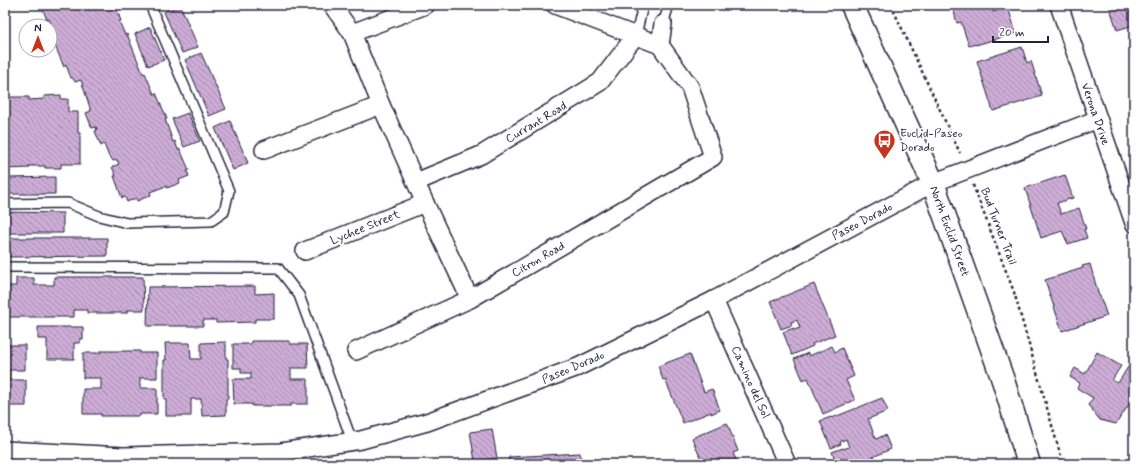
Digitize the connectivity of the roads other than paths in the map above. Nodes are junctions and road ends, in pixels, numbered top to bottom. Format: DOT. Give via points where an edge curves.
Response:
graph roads {
  1 [pos="150,5"];
  2 [pos="332,5"];
  3 [pos="426,5"];
  4 [pos="556,5"];
  5 [pos="643,5"];
  6 [pos="669,5"];
  7 [pos="852,5"];
  8 [pos="1059,5"];
  9 [pos="663,24"];
  10 [pos="352,33"];
  11 [pos="636,35"];
  12 [pos="660,44"];
  13 [pos="381,105"];
  14 [pos="1098,119"];
  15 [pos="264,150"];
  16 [pos="416,182"];
  17 [pos="933,184"];
  18 [pos="425,203"];
  19 [pos="5,204"];
  20 [pos="1134,223"];
  21 [pos="305,251"];
  22 [pos="5,267"];
  23 [pos="470,299"];
  24 [pos="714,300"];
  25 [pos="356,350"];
  26 [pos="352,441"];
  27 [pos="5,450"];
  28 [pos="787,464"];
  29 [pos="1029,464"];
  1 -- 19 [label="lane" via="229,191 224,212 211,221 127,223 99,216 68,203"];
  2 -- 10 [label="street"];
  3 -- 10 [label="street"];
  4 -- 11 [label="street"];
  5 -- 11 [label="lane"];
  6 -- 9 [label="lane"];
  7 -- 17 [label="main road, North Euclid Street"];
  8 -- 14 [label="street, Verona Drive"];
  9 -- 12 [label="street"];
  10 -- 13 [label="street"];
  11 -- 12 [label="street"];
  11 -- 16 [label="street, Currant Road" via="600,82 481,155"];
  12 -- 23 [label="street, Citron Road" via="690,87 713,157"];
  13 -- 15 [label="street"];
  13 -- 16 [label="street"];
  14 -- 17 [label="street, Paseo Dorado"];
  14 -- 20 [label="street, Verona Drive"];
  16 -- 18 [label="street"];
  17 -- 24 [label="street, Paseo Dorado"];
  17 -- 29 [label="main road, North Euclid Street" via="1003,380"];
  18 -- 21 [label="street, Lychee Street"];
  18 -- 23 [label="street"];
  22 -- 26 [label="lane" via="278,268 299,295"];
  23 -- 25 [label="street, Citron Road"];
  24 -- 26 [label="street, Paseo Dorado" via="578,367 427,422"];
  24 -- 28 [label="street, Camino del Sol"];
  26 -- 27 [label="street, Paseo Dorado" via="281,452 204,455 124,456"];
}
